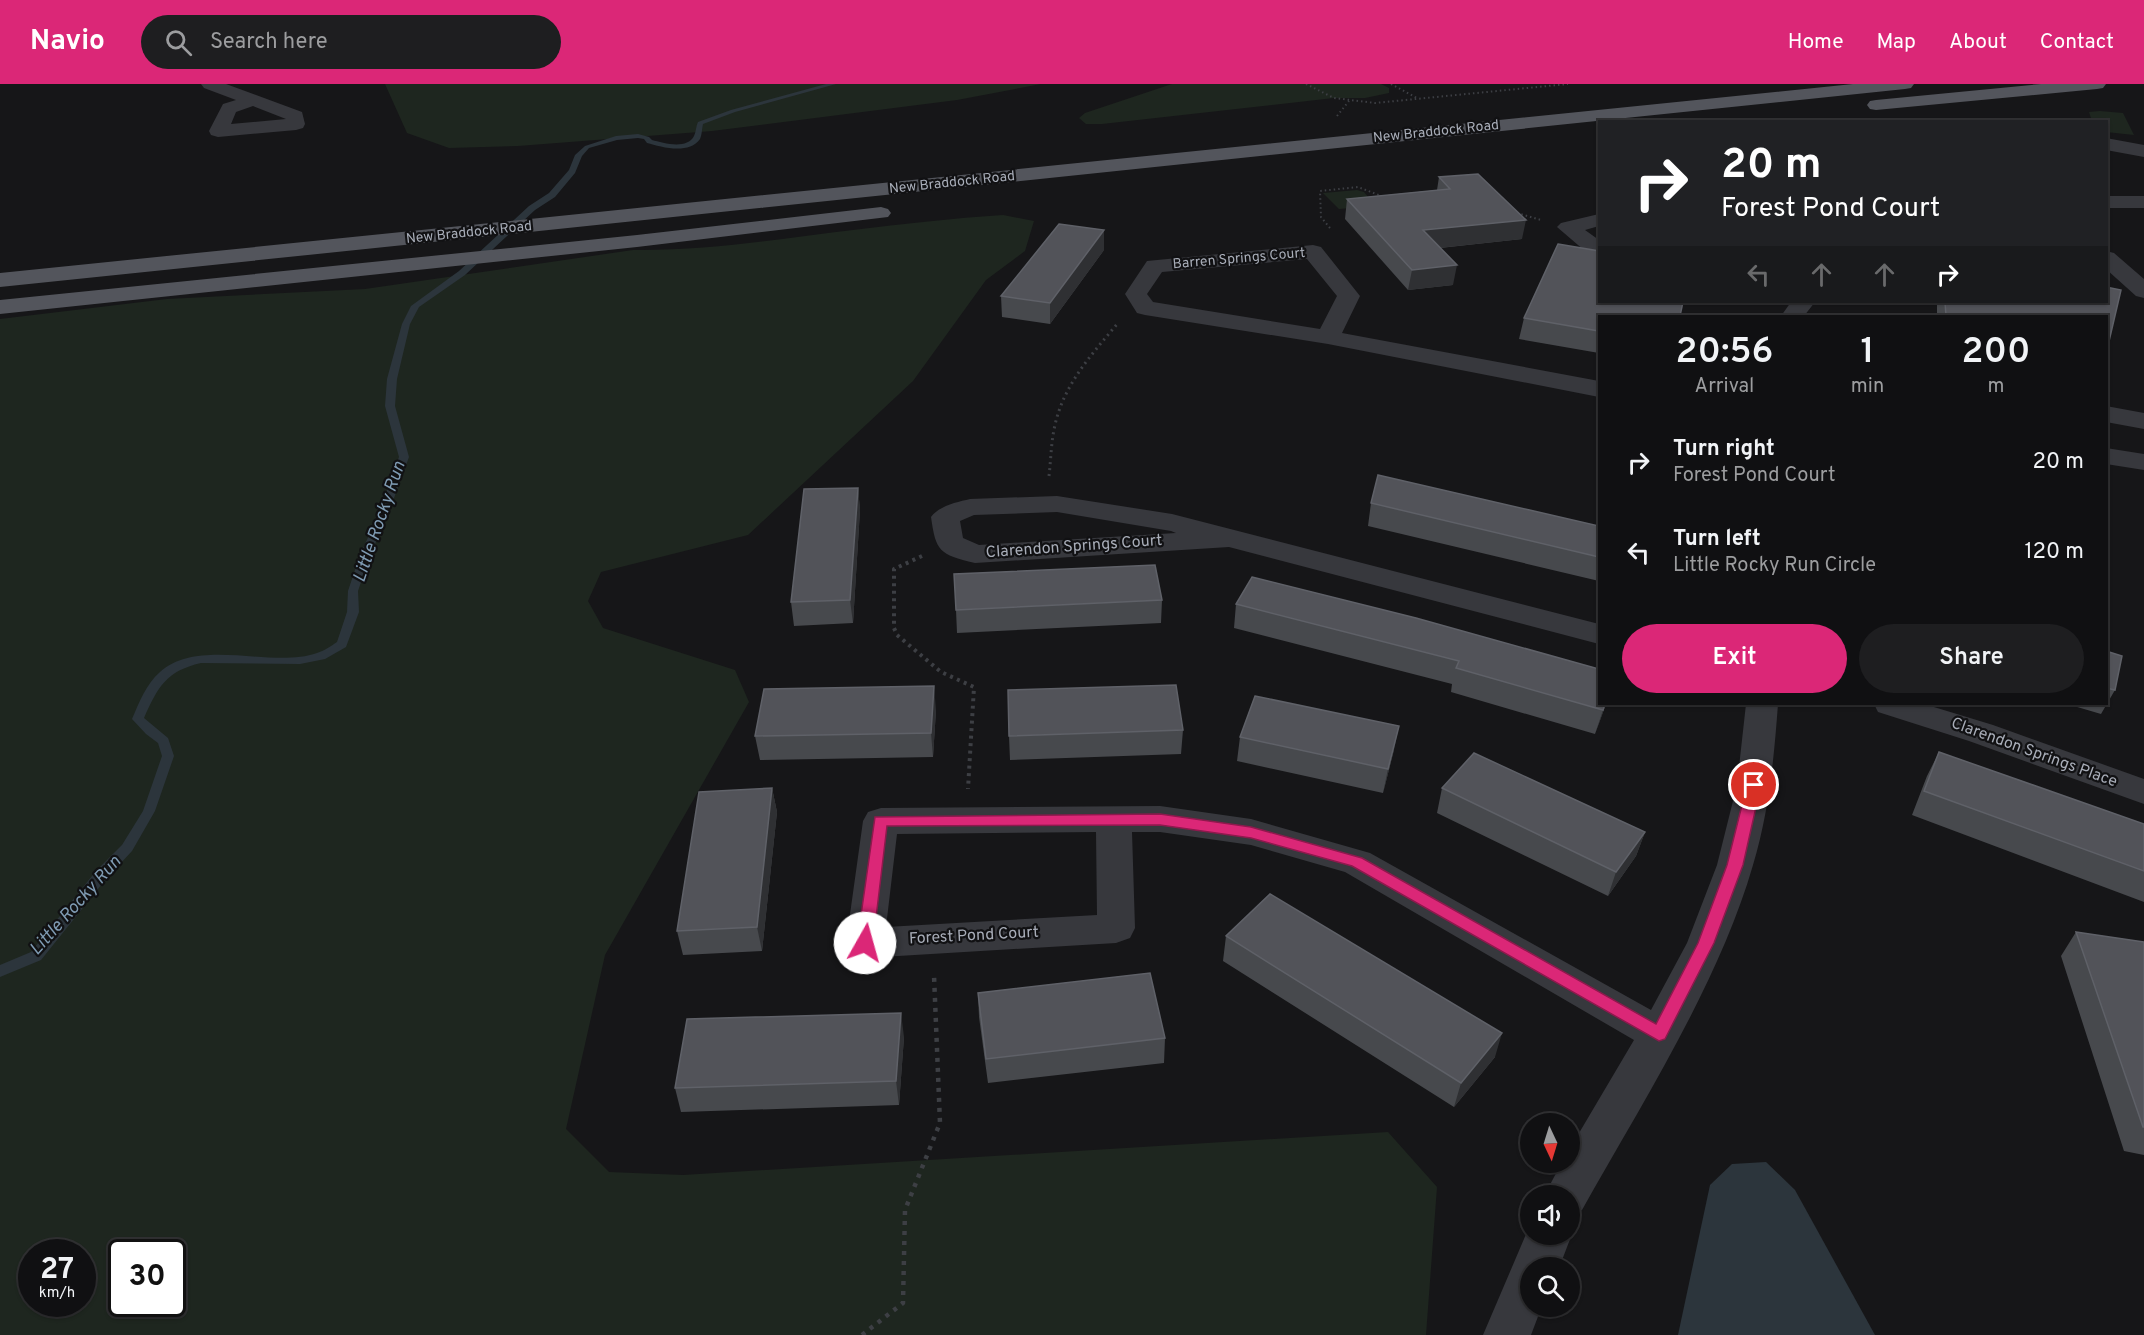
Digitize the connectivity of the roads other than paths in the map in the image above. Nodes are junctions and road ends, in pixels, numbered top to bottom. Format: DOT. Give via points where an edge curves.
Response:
graph roads {
  1 [pos="210,84"];
  2 [pos="1905,84"];
  3 [pos="2097,84"];
  4 [pos="252,101"];
  5 [pos="1725,120"];
  6 [pos="1598,133"];
  7 [pos="2108,146"];
  8 [pos="2129,162"];
  9 [pos="1197,176"];
  10 [pos="2108,202"];
  11 [pos="2144,202"];
  12 [pos="899,211"];
  13 [pos="1598,220"];
  14 [pos="1598,247"];
  15 [pos="2108,260"];
  16 [pos="0,280"];
  17 [pos="2108,280"];
  18 [pos="2140,286"];
  19 [pos="1802,303"];
  20 [pos="0,307"];
  21 [pos="1793,315"];
  22 [pos="1328,337"];
  23 [pos="1598,389"];
  24 [pos="2108,414"];
  25 [pos="2144,421"];
  26 [pos="2108,456"];
  27 [pos="2144,462"];
  28 [pos="1228,538"];
  29 [pos="1598,634"];
  30 [pos="1762,705"];
  31 [pos="1893,705"];
  32 [pos="2144,792"];
  33 [pos="1114,820"];
  34 [pos="1659,1034"];
  35 [pos="1572,1185"];
  36 [pos="1520,1303"];
  37 [pos="1507,1335"];
  1 -- 4 [label="street"];
  2 -- 16 [label="main road, New Braddock Road"];
  3 -- 5 [label="main road"];
  6 -- 9 [label="main road, New Braddock Road"];
  7 -- 8 [label="street"];
  10 -- 11 [label="street"];
  12 -- 20 [label="main road, New Braddock Road"];
  13 -- 14 [label="street" via="1568,227"];
  15 -- 18 [label="street"];
  17 -- 18 [label="street"];
  19 -- 21 [label="street"];
  22 -- 22 [label="street, Barren Springs Court" via="1144,308 1136,294 1155,266 1313,252 1349,296"];
  22 -- 23 [label="street"];
  24 -- 25 [label="street"];
  26 -- 27 [label="street"];
  28 -- 28 [label="street, Clarendon Springs Court" via="1172,523 1050,504 970,507 945,517 949,543 975,554"];
  28 -- 29 [label="street, Clarendon Springs Court"];
  30 -- 34 [label="street" via="1754,785 1735,865 1706,943"];
  31 -- 32 [label="street, Clarendon Springs Place"];
  33 -- 33 [label="street, Forest Pond Court" via="1116,928 865,943 881,821"];
  33 -- 34 [label="street, Forest Pond Court" via="1160,819 1251,832 1357,862"];
  34 -- 35 [label="street"];
  36 -- 37 [label="street"];
}
